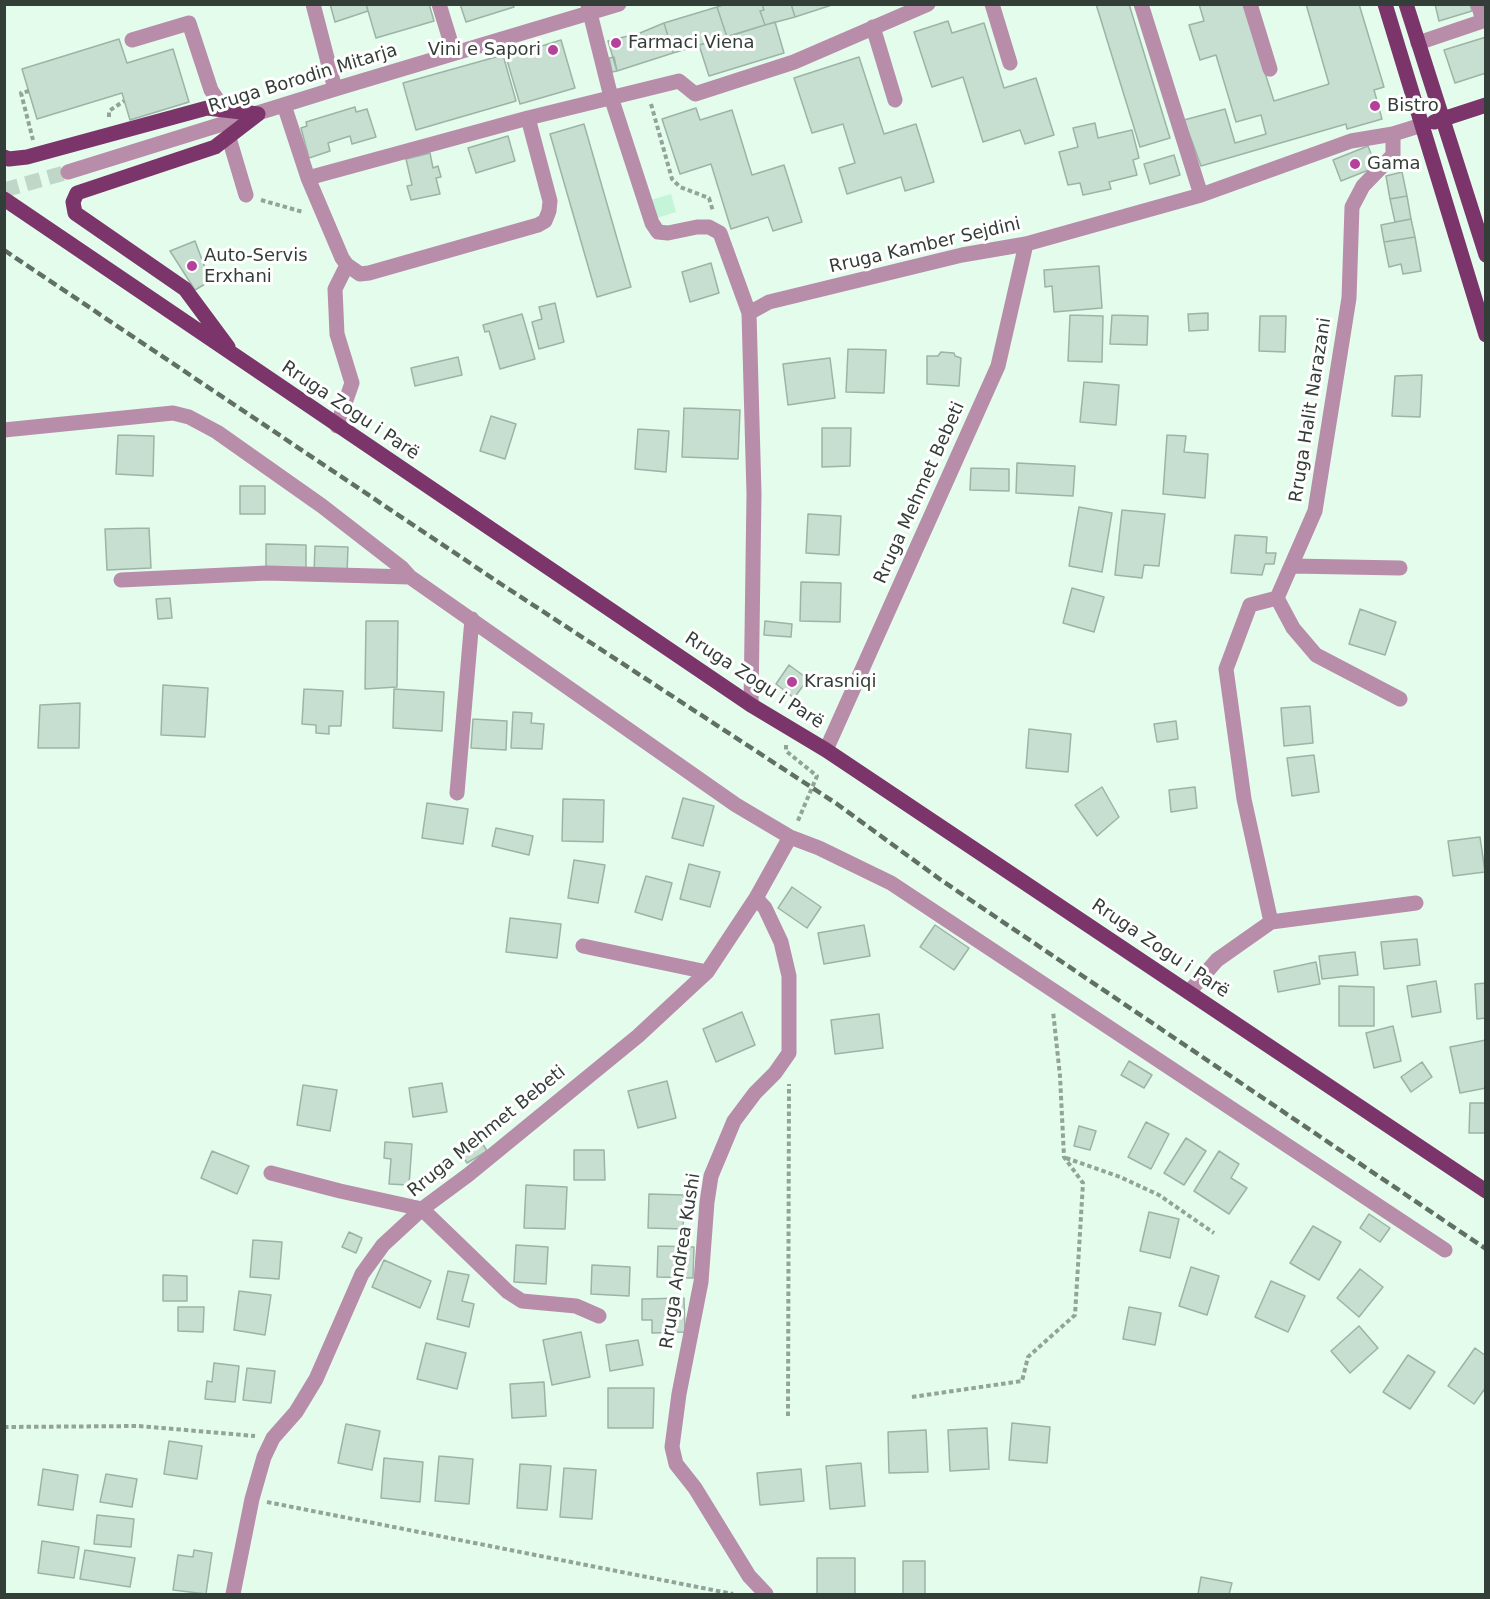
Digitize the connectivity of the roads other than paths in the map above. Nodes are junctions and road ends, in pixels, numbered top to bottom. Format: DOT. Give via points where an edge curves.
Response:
graph roads {
  1 [pos="313,4"];
  2 [pos="439,4"];
  3 [pos="619,4"];
  4 [pos="992,4"];
  5 [pos="1141,4"];
  6 [pos="1250,4"];
  7 [pos="1385,4"];
  8 [pos="1406,4"];
  9 [pos="1478,4"];
  10 [pos="919,6"];
  11 [pos="590,9"];
  12 [pos="1484,21"];
  13 [pos="873,27"];
  14 [pos="132,40"];
  15 [pos="1418,43"];
  16 [pos="454,53"];
  17 [pos="1010,63"];
  18 [pos="1270,69"];
  19 [pos="335,89"];
  20 [pos="611,97"];
  21 [pos="895,100"];
  22 [pos="284,105"];
  23 [pos="1485,105"];
  24 [pos="224,110"];
  25 [pos="258,114"];
  26 [pos="528,118"];
  27 [pos="1444,118"];
  28 [pos="1422,125"];
  29 [pos="1393,134"];
  30 [pos="229,138"];
  31 [pos="4,158"];
  32 [pos="68,172"];
  33 [pos="308,178"];
  34 [pos="246,195"];
  35 [pos="1201,195"];
  36 [pos="4,199"];
  37 [pos="1026,244"];
  38 [pos="1485,255"];
  39 [pos="347,265"];
  40 [pos="749,313"];
  41 [pos="1485,335"];
  42 [pos="236,357"];
  43 [pos="337,426"];
  44 [pos="4,430"];
  45 [pos="1292,567"];
  46 [pos="1400,568"];
  47 [pos="410,577"];
  48 [pos="121,580"];
  49 [pos="1277,598"];
  50 [pos="472,619"];
  51 [pos="1400,699"];
  52 [pos="751,705"];
  53 [pos="826,750"];
  54 [pos="457,793"];
  55 [pos="790,837"];
  56 [pos="756,898"];
  57 [pos="1416,903"];
  58 [pos="1271,922"];
  59 [pos="583,946"];
  60 [pos="707,972"];
  61 [pos="1189,992"];
  62 [pos="271,1173"];
  63 [pos="1485,1191"];
  64 [pos="422,1209"];
  65 [pos="1445,1250"];
  66 [pos="599,1316"];
  67 [pos="233,1594"];
  68 [pos="766,1594"];
  1 -- 19 [label="street"];
  2 -- 16 [label="street"];
  3 -- 11 [label="street, Rruga Borodin Mitarja"];
  4 -- 17 [label="street"];
  5 -- 35 [label="street"];
  6 -- 18 [label="street"];
  7 -- 28 [label="main road"];
  8 -- 15 [label="main road"];
  9 -- 12 [label="street"];
  10 -- 13 [label="street"];
  11 -- 16 [label="street, Rruga Borodin Mitarja"];
  11 -- 20 [label="street"];
  12 -- 15 [label="street"];
  13 -- 20 [label="street" via="794,62 695,94 679,81"];
  13 -- 21 [label="street"];
  14 -- 24 [label="street" via="189,23 211,90"];
  15 -- 27 [label="main road"];
  16 -- 19 [label="street, Rruga Borodin Mitarja"];
  19 -- 22 [label="street, Rruga Borodin Mitarja"];
  20 -- 26 [label="street"];
  20 -- 40 [label="street" via="652,223 658,232 709,227 720,233"];
  22 -- 25 [label="street, Rruga Borodin Mitarja"];
  22 -- 33 [label="street"];
  23 -- 27 [label="main road, Rruga Kamber Sejdini"];
  24 -- 25 [label="main road"];
  24 -- 31 [label="main road" via="207,108 36,154"];
  25 -- 30 [label="main road"];
  25 -- 32 [label="street, Rruga Borodin Mitarja"];
  26 -- 33 [label="street"];
  26 -- 39 [label="street" via="550,201 545,221 369,273 360,274"];
  27 -- 28 [label="main road, Rruga Kamber Sejdini"];
  27 -- 38 [label="main road"];
  28 -- 29 [label="street, Rruga Kamber Sejdini"];
  28 -- 41 [label="main road"];
  29 -- 35 [label="street, Rruga Kamber Sejdini" via="1351,141"];
  29 -- 45 [label="street, Rruga Halit Narazani" via="1393,155 1363,186 1352,207 1349,298 1315,511"];
  30 -- 34 [label="street"];
  30 -- 42 [label="main road" via="215,147 77,193 73,202 75,213 184,289"];
  33 -- 39 [label="street"];
  35 -- 37 [label="street, Rruga Kamber Sejdini"];
  36 -- 42 [label="main road, Rruga Zogu i Parë"];
  37 -- 40 [label="street, Rruga Kamber Sejdini" via="962,255 780,299"];
  37 -- 53 [label="street, Rruga Mehmet Bebeti" via="998,366"];
  39 -- 43 [label="street" via="335,289 337,334 352,383"];
  40 -- 52 [label="street" via="754,494"];
  42 -- 43 [label="main road, Rruga Zogu i Parë"];
  43 -- 52 [label="main road, Rruga Zogu i Parë"];
  44 -- 47 [label="street" via="173,413 189,417 218,432 322,506"];
  45 -- 46 [label="street"];
  45 -- 49 [label="street, Rruga Halit Narazani"];
  47 -- 48 [label="street" via="267,573"];
  47 -- 50 [label="street"];
  49 -- 51 [label="street" via="1293,628 1316,655"];
  49 -- 58 [label="street" via="1250,605 1226,669 1244,799"];
  50 -- 54 [label="street"];
  50 -- 55 [label="street" via="736,805"];
  52 -- 53 [label="main road, Rruga Zogu i Parë"];
  53 -- 61 [label="main road, Rruga Zogu i Parë"];
  55 -- 56 [label="street, Rruga Mehmet Bebeti"];
  55 -- 65 [label="street" via="891,883"];
  56 -- 60 [label="street, Rruga Mehmet Bebeti"];
  56 -- 68 [label="street, Rruga Andrea Kushi" via="781,942 789,976 789,1053 734,1122 711,1176 700,1282 672,1447 676,1464 749,1576"];
  57 -- 58 [label="street"];
  58 -- 61 [label="street" via="1217,960"];
  59 -- 60 [label="street"];
  60 -- 64 [label="street, Rruga Mehmet Bebeti" via="638,1036"];
  61 -- 63 [label="main road, Rruga Zogu i Parë"];
  62 -- 64 [label="street"];
  64 -- 66 [label="street" via="522,1301 576,1306"];
  64 -- 67 [label="street, Rruga Mehmet Bebeti" via="383,1245 362,1274 316,1379 296,1412 273,1438 252,1499"];
}
